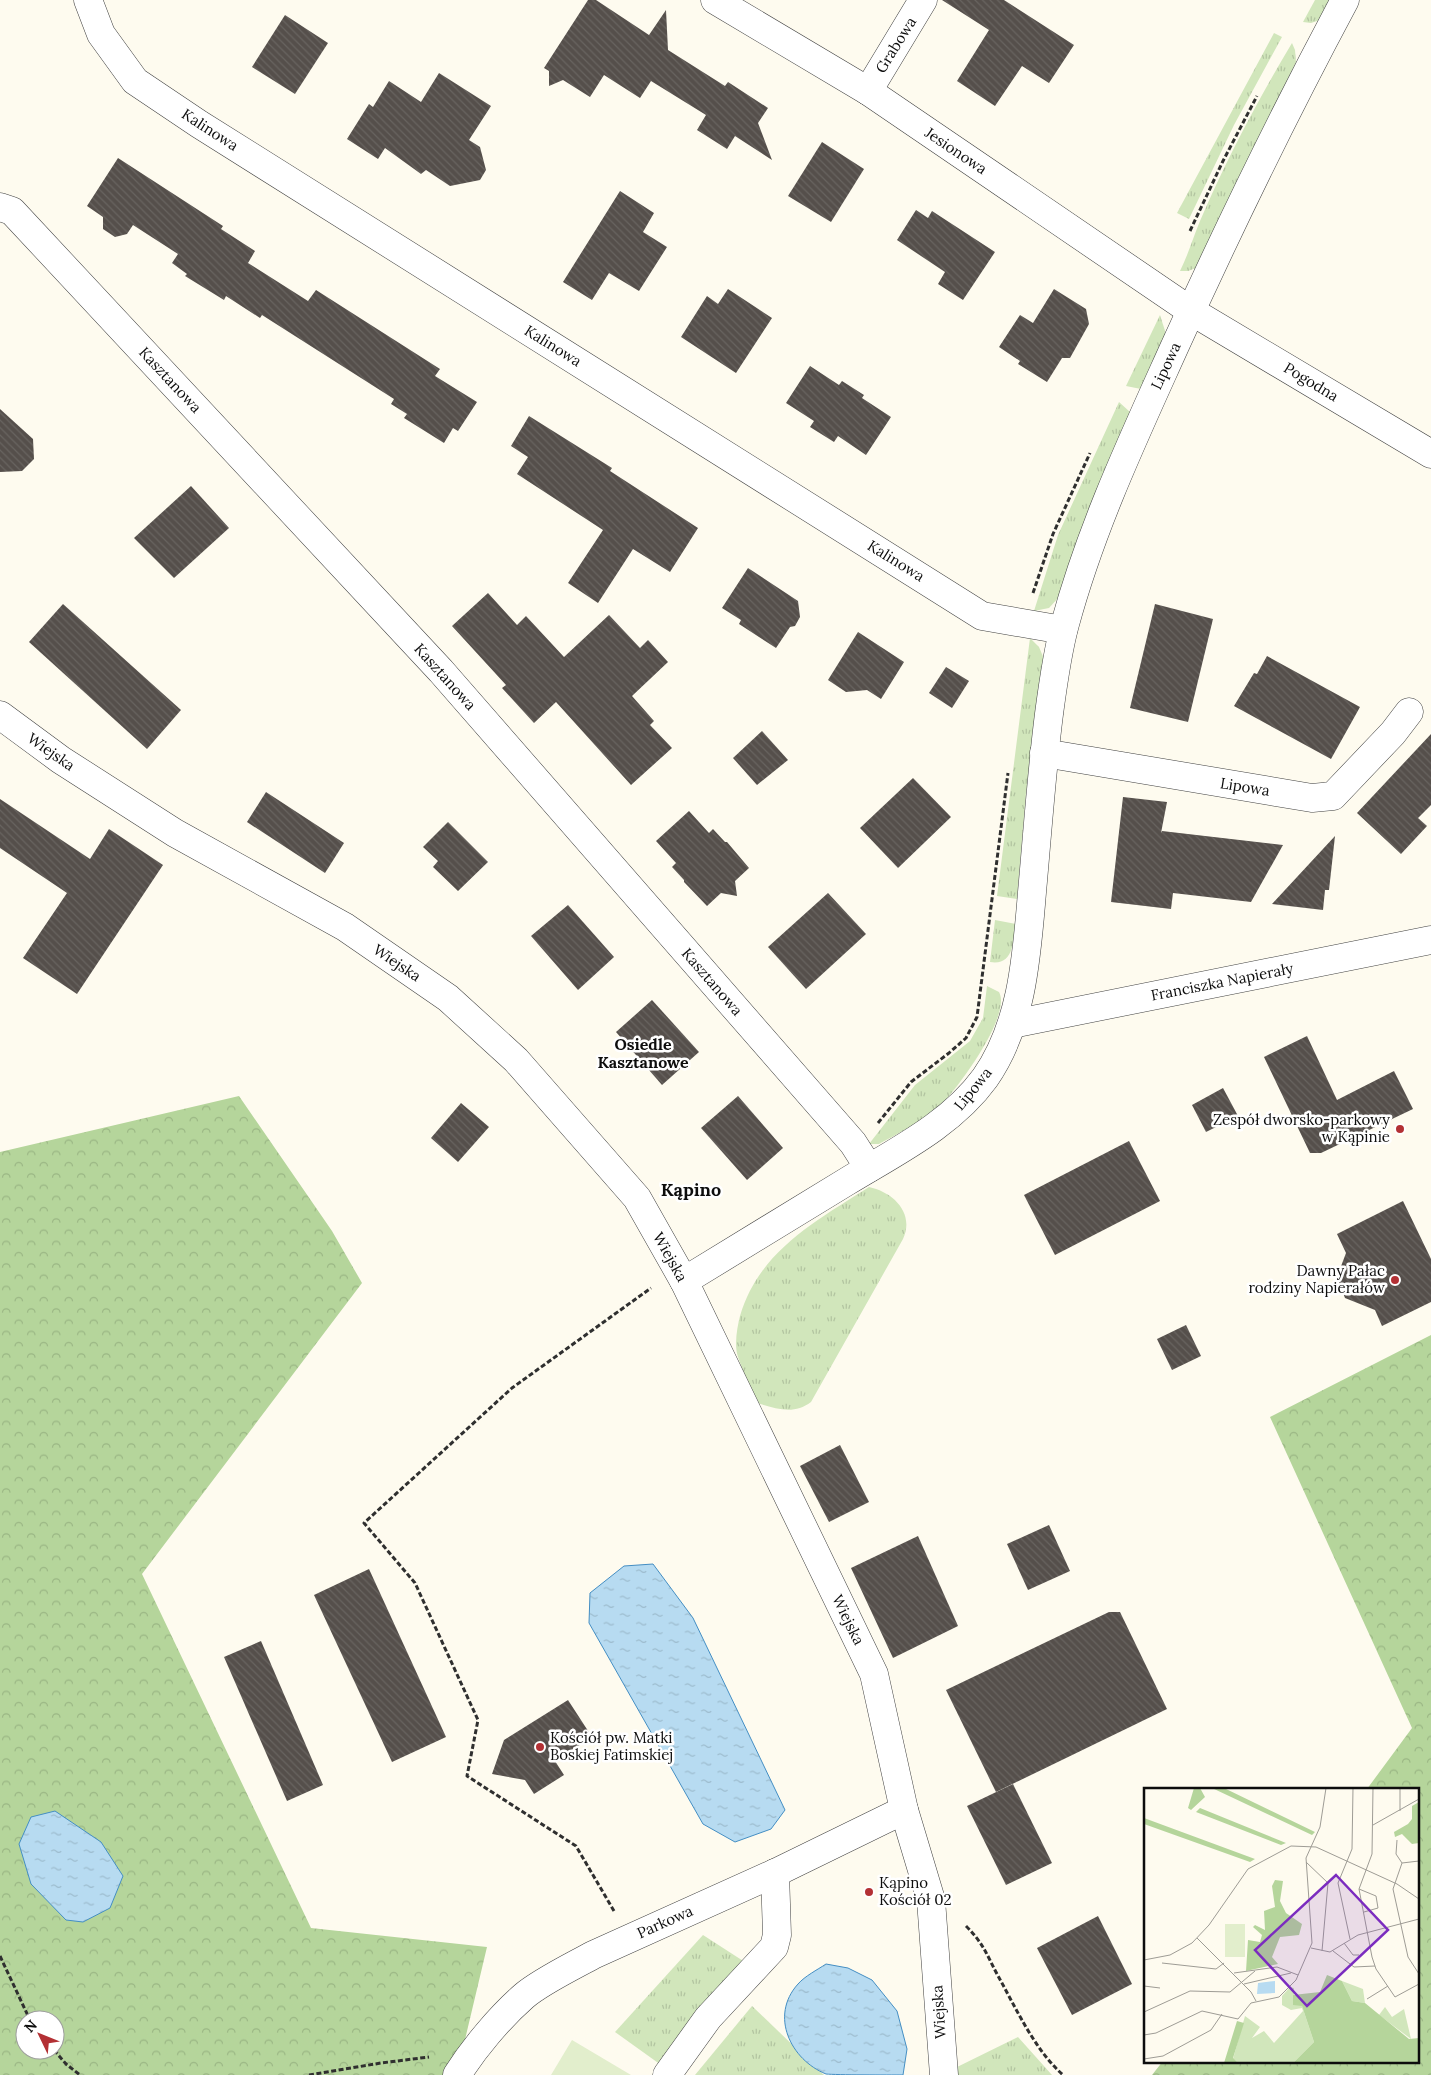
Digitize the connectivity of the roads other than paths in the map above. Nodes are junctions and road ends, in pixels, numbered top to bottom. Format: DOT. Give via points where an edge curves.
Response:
graph roads {
  1 [pos="88,0"];
  2 [pos="715,0"];
  3 [pos="923,0"];
  4 [pos="1345,0"];
  5 [pos="868,91"];
  6 [pos="0,207"];
  7 [pos="1191,311"];
  8 [pos="1431,454"];
  9 [pos="1063,630"];
  10 [pos="1409,712"];
  11 [pos="0,715"];
  12 [pos="1044,753"];
  13 [pos="1431,940"];
  14 [pos="1012,1024"];
  15 [pos="869,1168"];
  16 [pos="684,1281"];
  17 [pos="904,1810"];
  18 [pos="775,1873"];
  19 [pos="464,2064"];
  20 [pos="667,2075"];
  21 [pos="944,2075"];
  1 -- 9 [label="street, Kalinowa" via="101,34 135,81 199,124 982,616"];
  2 -- 5 [label="street, Jesionowa"];
  3 -- 5 [label="street, Grabowa"];
  4 -- 7 [label="street, Lipowa" via="1278,127"];
  5 -- 7 [label="street, Jesionowa"];
  6 -- 15 [label="street, Kasztanowa" via="12,211 441,671 853,1143"];
  7 -- 8 [label="street, Pogodna"];
  7 -- 9 [label="street, Lipowa" via="1117,472 1074,590"];
  9 -- 12 [label="street, Lipowa"];
  10 -- 12 [label="street, Lipowa" via="1333,796 1312,798"];
  11 -- 16 [label="street, Wiejska" via="61,760 175,833 344,927 448,998 516,1060 637,1198"];
  12 -- 14 [label="street, Lipowa" via="1024,968"];
  13 -- 14 [label="street, Franciszka Napierały"];
  14 -- 15 [label="street, Lipowa" via="987,1075 971,1096 952,1115"];
  15 -- 16 [label="street, Lipowa"];
  16 -- 17 [label="street, Wiejska" via="874,1674"];
  17 -- 18 [label="street, Parkowa"];
  17 -- 21 [label="street, Wiejska" via="932,1900"];
  18 -- 19 [label="street, Parkowa" via="593,1955 525,1995"];
  18 -- 20 [label="street" via="778,1936 774,1948 708,2018"];
}
